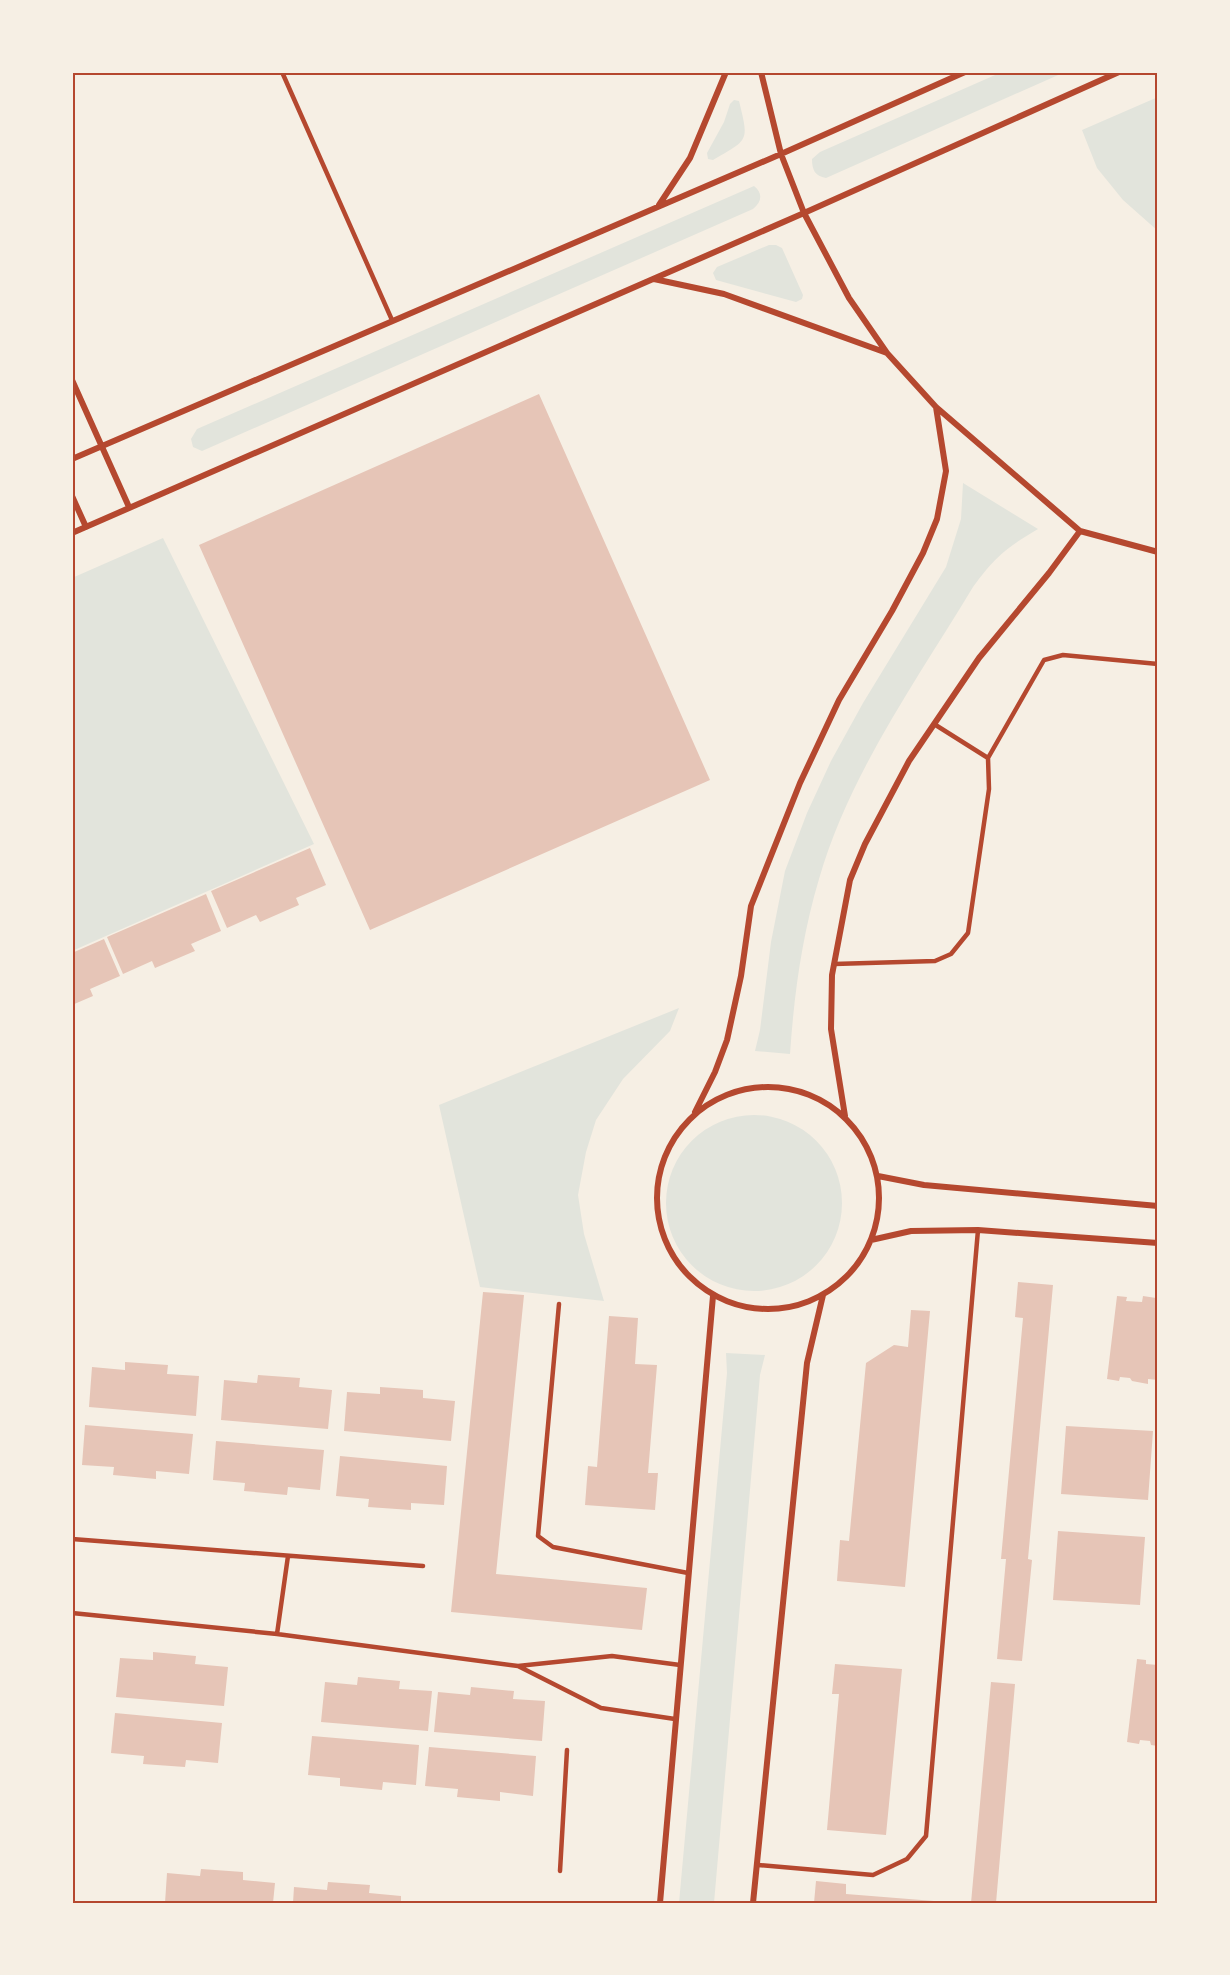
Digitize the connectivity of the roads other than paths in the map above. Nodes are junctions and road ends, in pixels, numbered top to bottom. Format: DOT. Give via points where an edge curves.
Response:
graph roads {
  1 [pos="282,72"];
  2 [pos="726,72"];
  3 [pos="761,72"];
  4 [pos="965,72"];
  5 [pos="1119,72"];
  6 [pos="782,154"];
  7 [pos="658,207"];
  8 [pos="804,213"];
  9 [pos="653,278"];
  10 [pos="392,321"];
  11 [pos="887,353"];
  12 [pos="72,380"];
  13 [pos="936,407"];
  14 [pos="102,446"];
  15 [pos="72,459"];
  16 [pos="72,496"];
  17 [pos="129,507"];
  18 [pos="86,527"];
  19 [pos="1080,531"];
  20 [pos="72,533"];
  21 [pos="1158,552"];
  22 [pos="1158,664"];
  23 [pos="934,724"];
  24 [pos="988,758"];
  25 [pos="834,964"];
  26 [pos="695,1112"];
  27 [pos="844,1116"];
  28 [pos="878,1176"];
  29 [pos="1158,1206"];
  30 [pos="978,1230"];
  31 [pos="871,1240"];
  32 [pos="1158,1243"];
  33 [pos="823,1295"];
  34 [pos="713,1296"];
  35 [pos="559,1305"];
  36 [pos="72,1539"];
  37 [pos="288,1556"];
  38 [pos="423,1566"];
  39 [pos="688,1573"];
  40 [pos="72,1613"];
  41 [pos="277,1634"];
  42 [pos="680,1665"];
  43 [pos="518,1666"];
  44 [pos="675,1719"];
  45 [pos="567,1750"];
  46 [pos="758,1865"];
  47 [pos="560,1871"];
  48 [pos="660,1903"];
  49 [pos="753,1903"];
  1 -- 10 [label="lane"];
  2 -- 7 [label="street" via="690,158"];
  3 -- 6 [label="street"];
  4 -- 6 [label="street"];
  5 -- 8 [label="street"];
  6 -- 7 [label="street"];
  6 -- 8 [label="street"];
  7 -- 10 [label="street"];
  8 -- 9 [label="street"];
  8 -- 11 [label="street" via="849,298"];
  9 -- 11 [label="street" via="724,294"];
  9 -- 17 [label="street"];
  10 -- 14 [label="street"];
  11 -- 13 [label="street"];
  12 -- 14 [label="street"];
  13 -- 19 [label="street"];
  13 -- 26 [label="street" via="946,471 937,519 923,553 839,700 792,804 751,906 727,1040"];
  14 -- 15 [label="street"];
  14 -- 17 [label="street"];
  16 -- 18 [label="street"];
  17 -- 18 [label="street"];
  18 -- 20 [label="street"];
  19 -- 21 [label="street"];
  19 -- 23 [label="street" via="980,658"];
  22 -- 24 [label="lane" via="1063,656 1044,660"];
  23 -- 24 [label="lane"];
  23 -- 25 [label="street" via="909,761 850,880"];
  24 -- 25 [label="lane" via="988,789 968,933 951,954 935,961"];
  25 -- 27 [label="street" via="831,1029"];
  26 -- 27 [label="street" via="730,1092 771,1085 811,1094"];
  26 -- 34 [label="street" via="667,1146 655,1187 659,1230 680,1269"];
  27 -- 28 [label="street" via="866,1144"];
  28 -- 29 [label="street" via="924,1185"];
  28 -- 31 [label="street" via="879,1208"];
  30 -- 31 [label="street" via="911,1231"];
  30 -- 32 [label="street"];
  30 -- 46 [label="lane" via="926,1836 907,1859 873,1875"];
  31 -- 33 [label="street" via="860,1262"];
  33 -- 34 [label="street" via="787,1308 749,1308"];
  33 -- 46 [label="street" via="807,1363"];
  34 -- 39 [label="street"];
  35 -- 39 [label="lane" via="538,1536 552,1547"];
  36 -- 37 [label="lane"];
  37 -- 38 [label="lane"];
  37 -- 41 [label="lane"];
  39 -- 42 [label="street"];
  40 -- 41 [label="lane"];
  41 -- 43 [label="lane"];
  42 -- 43 [label="lane" via="612,1656"];
  42 -- 44 [label="street"];
  43 -- 44 [label="lane" via="601,1708"];
  44 -- 48 [label="street"];
  45 -- 47 [label="lane"];
  46 -- 49 [label="street"];
}
